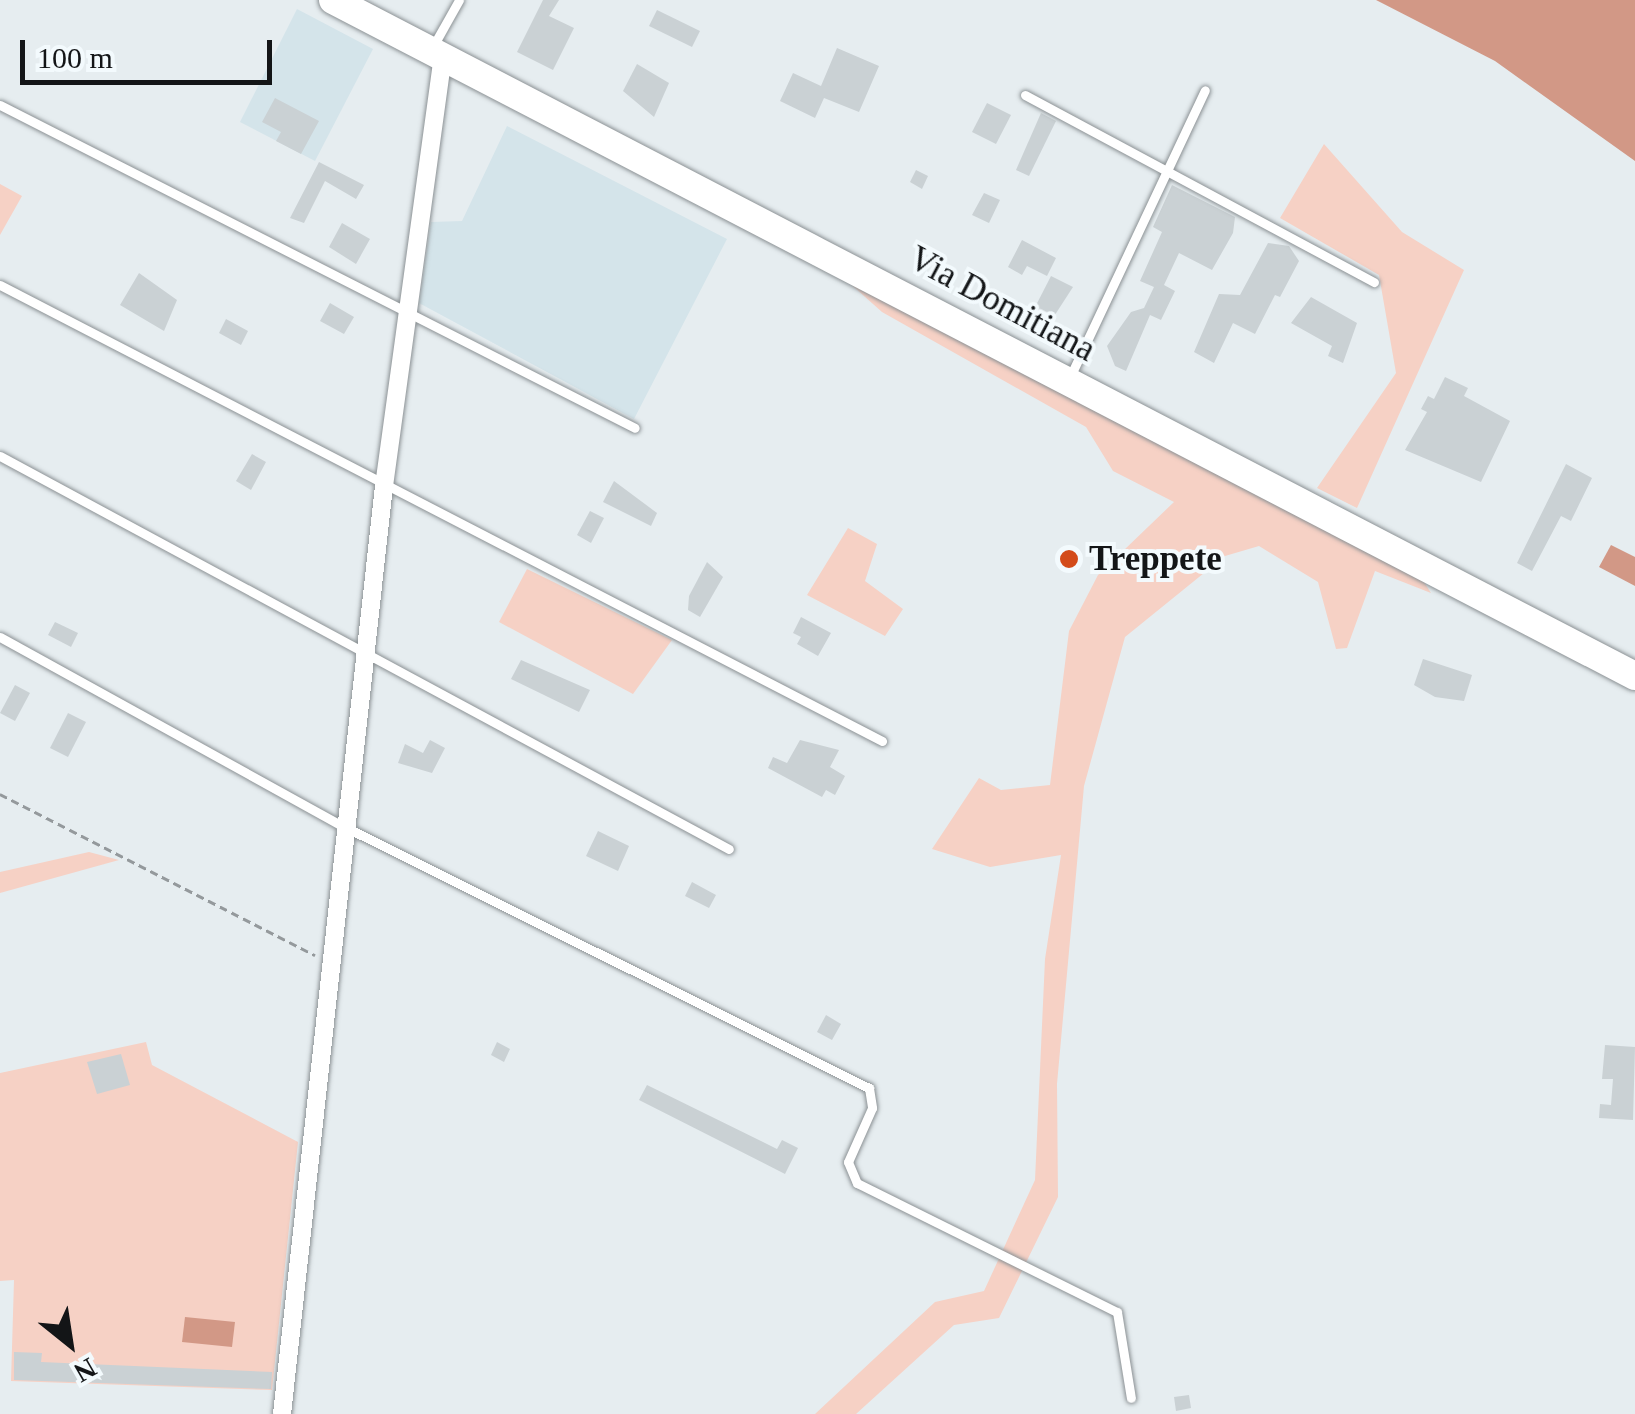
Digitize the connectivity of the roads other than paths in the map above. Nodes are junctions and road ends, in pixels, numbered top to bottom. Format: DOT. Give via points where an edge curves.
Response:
graph roads {
  1 [pos="333,0"];
  2 [pos="458,0"];
  3 [pos="437,54"];
  4 [pos="1205,90"];
  5 [pos="1025,95"];
  6 [pos="0,106"];
  7 [pos="1166,174"];
  8 [pos="1374,282"];
  9 [pos="0,285"];
  10 [pos="405,309"];
  11 [pos="1067,381"];
  12 [pos="635,428"];
  13 [pos="0,456"];
  14 [pos="384,486"];
  15 [pos="0,638"];
  16 [pos="364,655"];
  17 [pos="1635,676"];
  18 [pos="882,741"];
  19 [pos="344,826"];
  20 [pos="729,849"];
  21 [pos="1132,1398"];
  22 [pos="282,1414"];
  1 -- 3 [label="main road, Via Domitiana"];
  2 -- 3 [label="lane"];
  3 -- 10 [label="street"];
  3 -- 11 [label="main road, Via Domitiana"];
  4 -- 7 [label="lane"];
  5 -- 7 [label="lane"];
  6 -- 10 [label="lane"];
  7 -- 8 [label="lane"];
  7 -- 11 [label="lane"];
  9 -- 14 [label="lane"];
  10 -- 12 [label="lane"];
  10 -- 14 [label="street"];
  11 -- 17 [label="main road, Via Domitiana"];
  13 -- 16 [label="lane"];
  14 -- 16 [label="street"];
  14 -- 18 [label="lane"];
  15 -- 19 [label="lane"];
  16 -- 19 [label="street"];
  16 -- 20 [label="lane"];
  19 -- 21 [label="lane" via="869,1088 872,1108 848,1162 857,1183 1117,1312"];
  19 -- 22 [label="street"];
}
